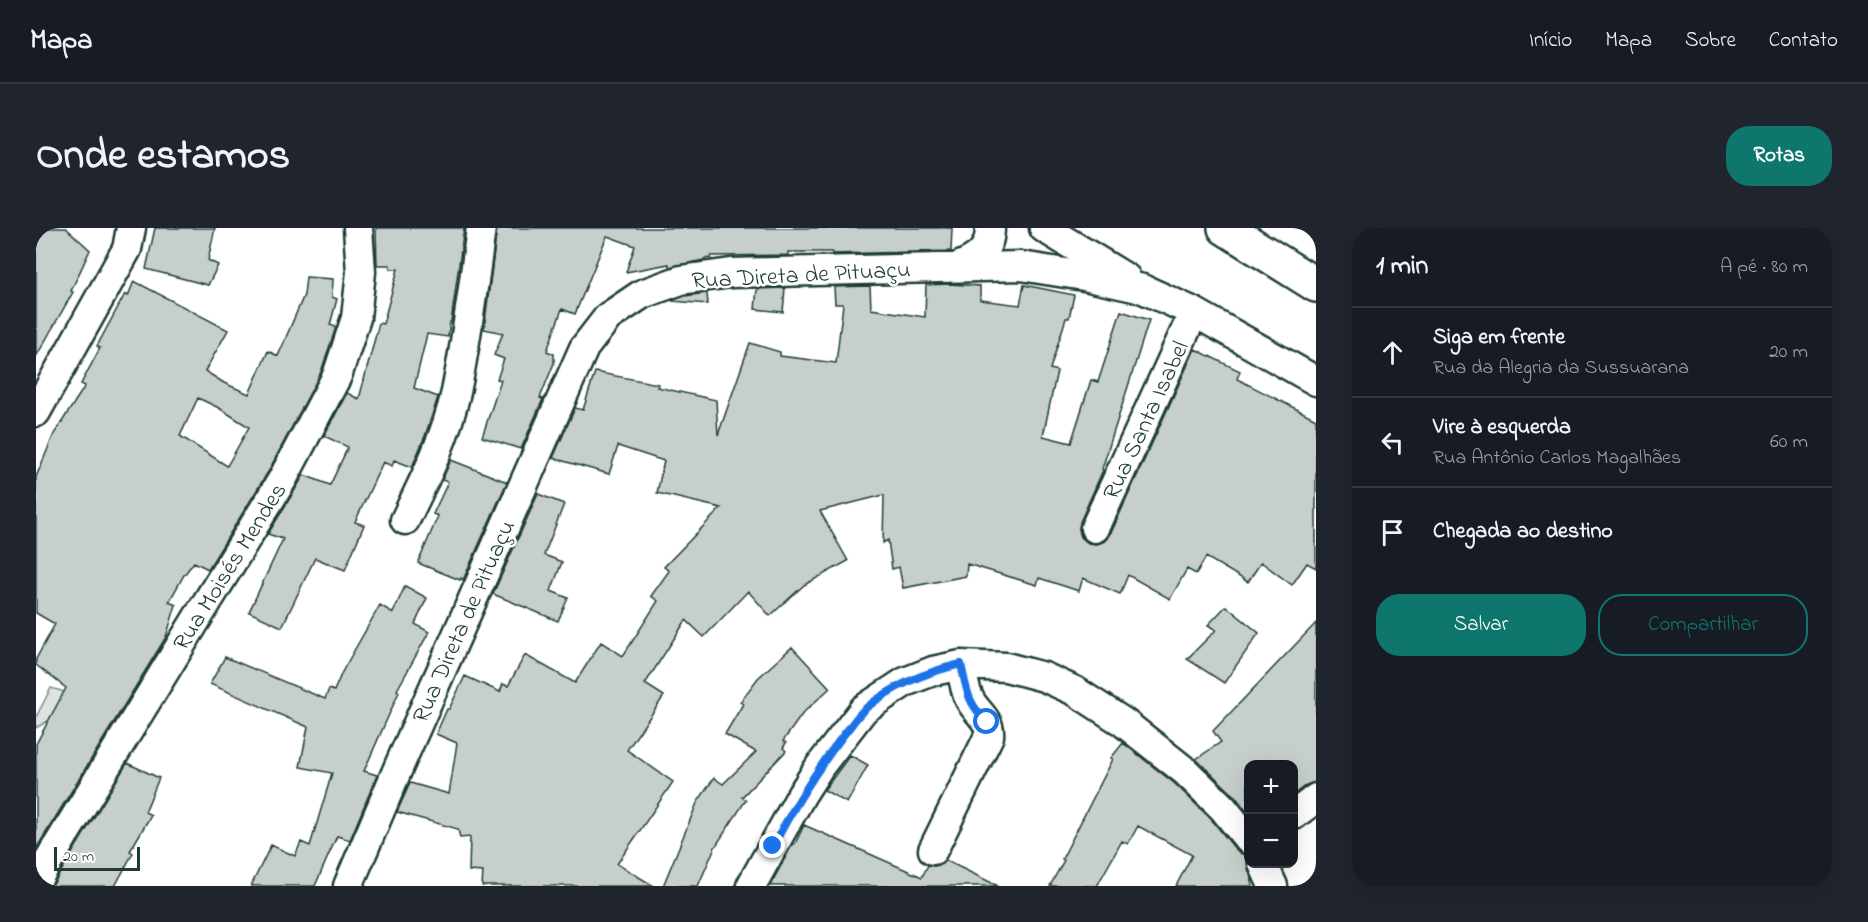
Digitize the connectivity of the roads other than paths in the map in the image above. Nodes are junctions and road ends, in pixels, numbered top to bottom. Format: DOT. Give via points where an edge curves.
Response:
graph roads {
  1 [pos="358,228"];
  2 [pos="482,228"];
  3 [pos="990,228"];
  4 [pos="1044,228"];
  5 [pos="1225,228"];
  6 [pos="122,229"];
  7 [pos="958,267"];
  8 [pos="1316,285"];
  9 [pos="1143,289"];
  10 [pos="1194,312"];
  11 [pos="1316,381"];
  12 [pos="36,412"];
  13 [pos="405,520"];
  14 [pos="1095,528"];
  15 [pos="961,664"];
  16 [pos="1316,798"];
  17 [pos="1294,814"];
  18 [pos="1244,836"];
  19 [pos="933,850"];
  20 [pos="1265,868"];
  21 [pos="36,881"];
  22 [pos="348,886"];
  23 [pos="751,886"];
  24 [pos="1273,886"];
  1 -- 21 [label="street, Rua Moisés Mendes" via="361,272 356,318 337,376 282,480"];
  2 -- 13 [label="street" via="455,394 432,464"];
  3 -- 7 [label="street" via="983,252"];
  4 -- 9 [label="street"];
  5 -- 8 [label="main road"];
  6 -- 12 [label="street" via="127,249"];
  7 -- 9 [label="street, Rua Direta de Pituaçu" via="1021,266"];
  7 -- 22 [label="street, Rua Direta de Pituaçu" via="731,273 691,278 642,294 608,317 584,348"];
  9 -- 10 [label="street, Rua Direta de Pituaçu"];
  10 -- 11 [label="street, Rua Direta de Pituaçu"];
  10 -- 14 [label="street, Rua Santa Isabel"];
  15 -- 18 [label="street" via="1006,667 1044,677 1075,691 1123,722 1185,771 1217,816"];
  15 -- 19 [label="street" via="969,699 990,730"];
  15 -- 23 [label="street" via="905,682 864,709 802,794"];
  16 -- 17 [label="street"];
  20 -- 24 [label="street"];
}
